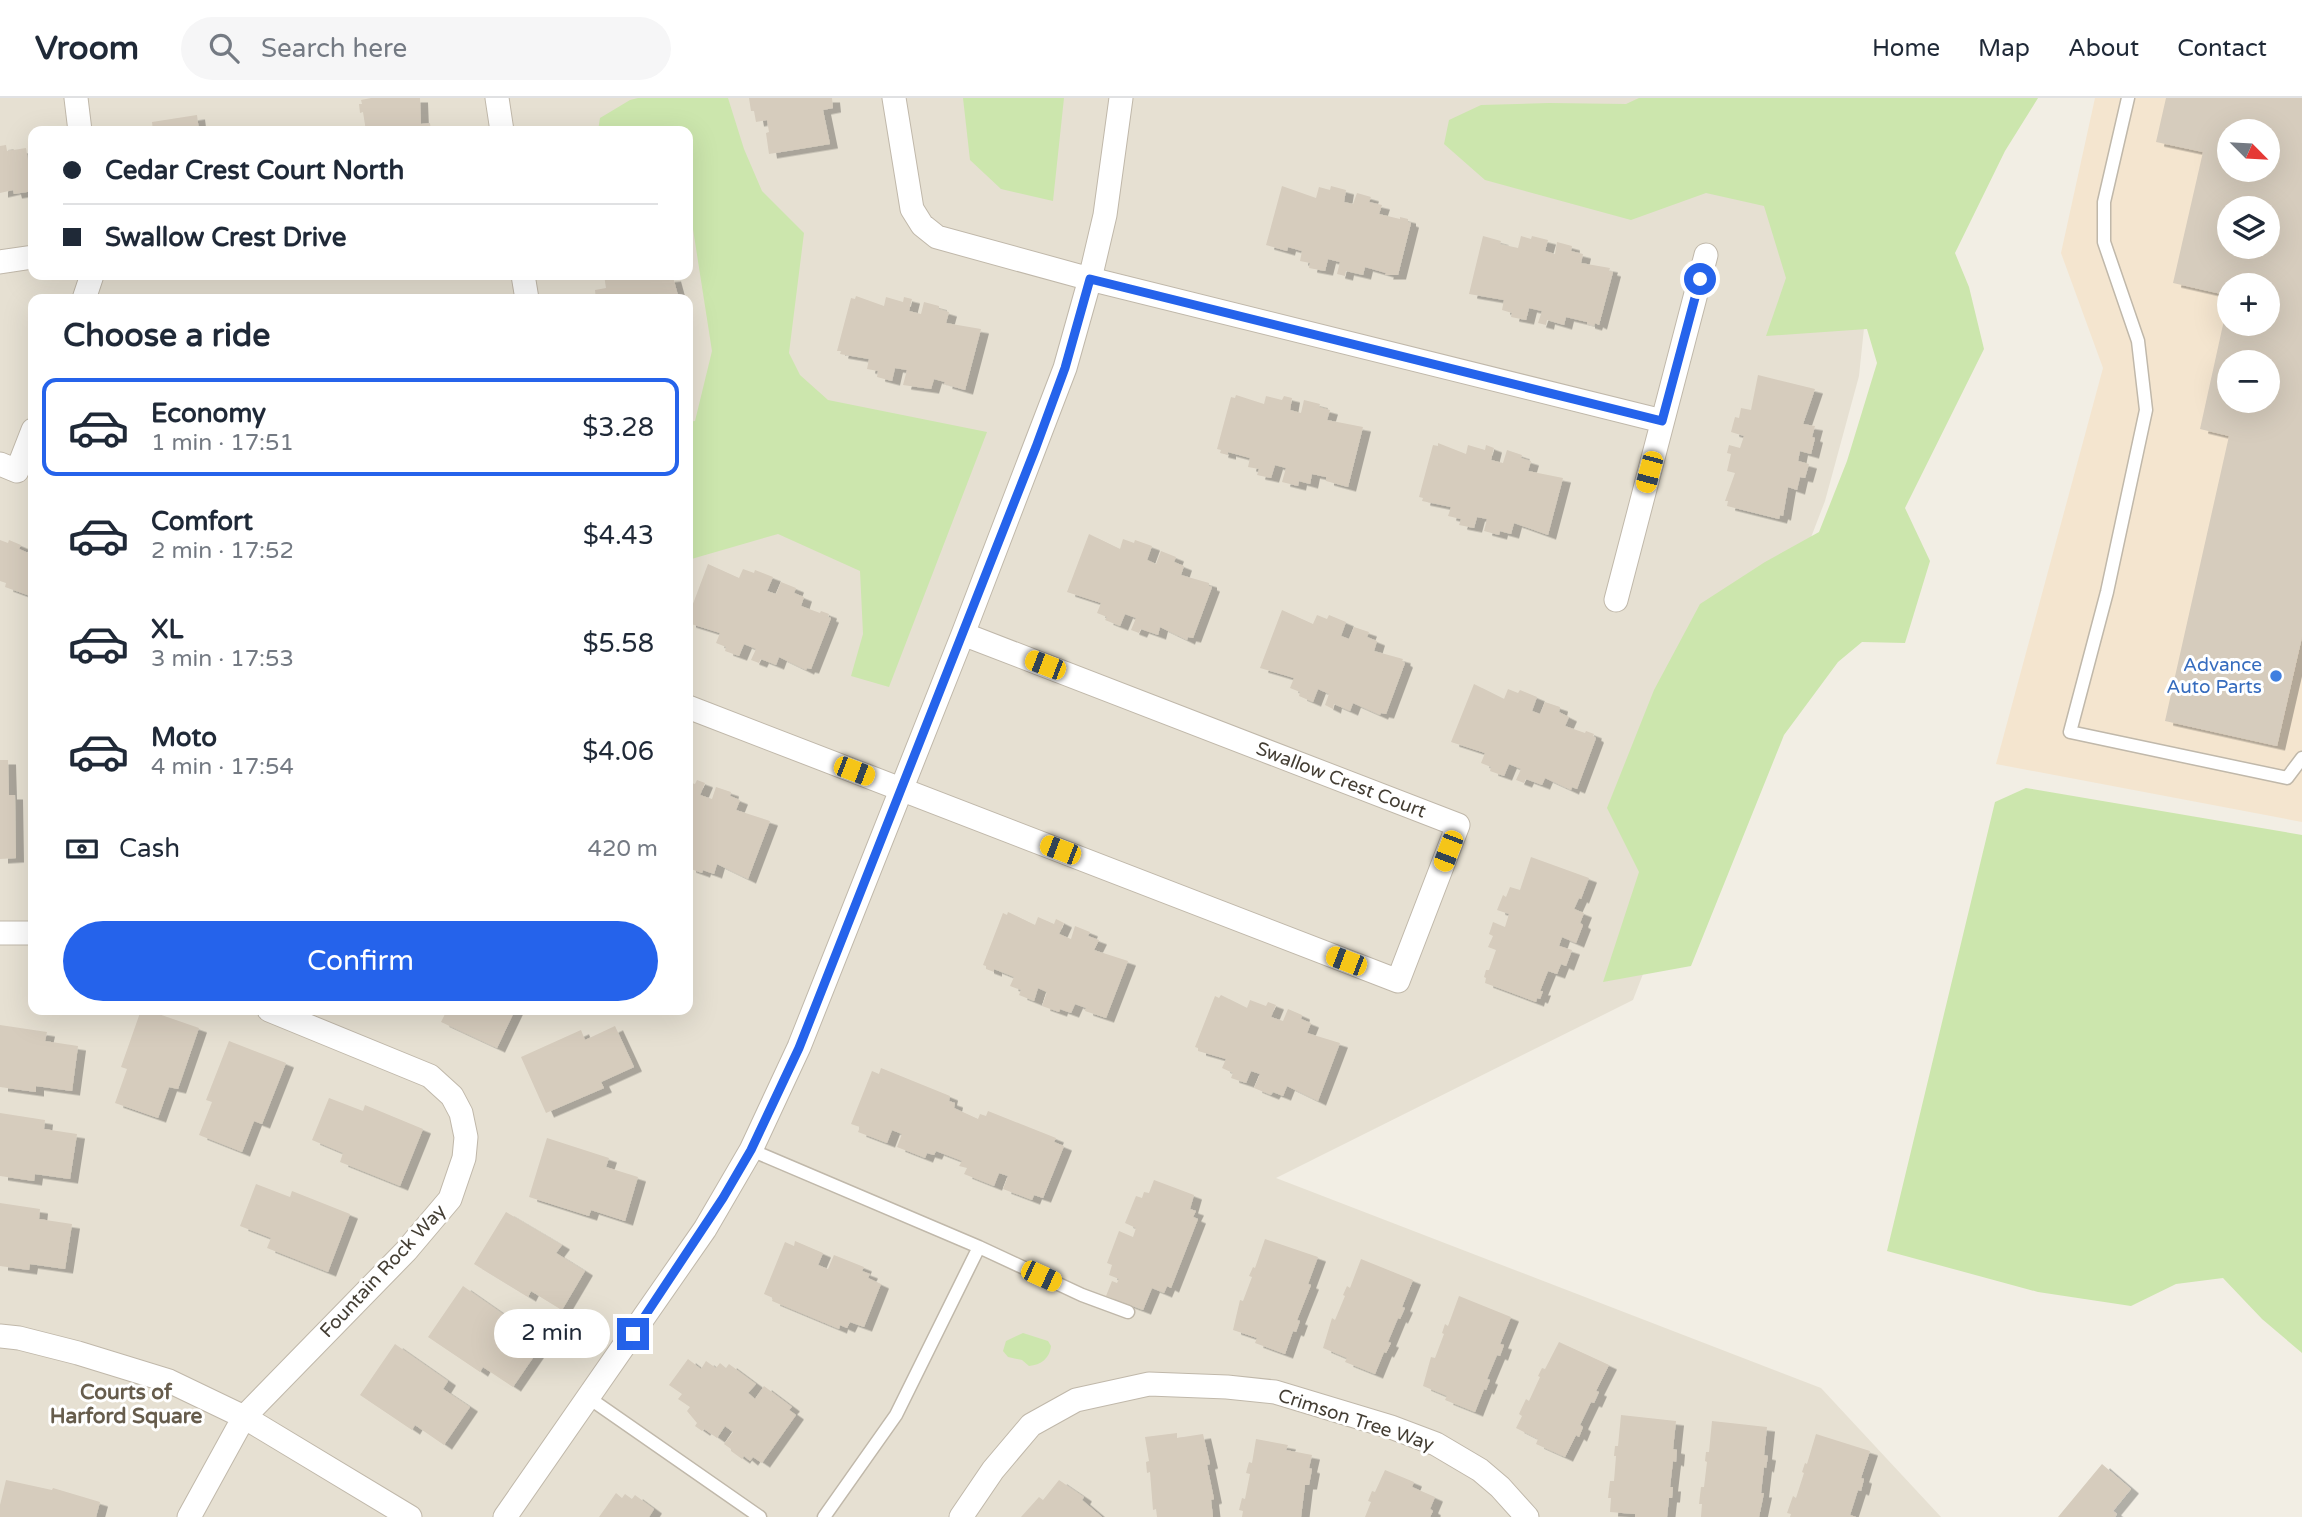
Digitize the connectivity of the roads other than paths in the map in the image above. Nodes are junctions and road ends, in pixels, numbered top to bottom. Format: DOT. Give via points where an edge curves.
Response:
graph roads {
  1 [pos="76,98"];
  2 [pos="497,98"];
  3 [pos="894,98"];
  4 [pos="1121,98"];
  5 [pos="2129,98"];
  6 [pos="79,126"];
  7 [pos="501,126"];
  8 [pos="1706,255"];
  9 [pos="28,258"];
  10 [pos="0,262"];
  11 [pos="1090,279"];
  12 [pos="1662,421"];
  13 [pos="28,443"];
  14 [pos="0,464"];
  15 [pos="1616,600"];
  16 [pos="963,634"];
  17 [pos="693,709"];
  18 [pos="2302,758"];
  19 [pos="902,789"];
  20 [pos="0,933"];
  21 [pos="28,933"];
  22 [pos="281,1015"];
  23 [pos="751,1150"];
  24 [pos="979,1247"];
  25 [pos="1128,1312"];
  26 [pos="0,1336"];
  27 [pos="589,1398"];
  28 [pos="244,1417"];
  29 [pos="189,1517"];
  30 [pos="410,1517"];
  31 [pos="505,1517"];
  32 [pos="760,1517"];
  33 [pos="824,1517"];
  34 [pos="961,1517"];
  35 [pos="1527,1517"];
  1 -- 6 [label="street"];
  2 -- 7 [label="street"];
  3 -- 11 [label="street" via="912,209 922,225 937,237"];
  4 -- 11 [label="street" via="1107,202"];
  5 -- 18 [label="lane" via="2104,202 2104,242 2138,341 2146,410 2107,592 2070,732 2287,778"];
  8 -- 12 [label="street"];
  9 -- 10 [label="street"];
  11 -- 12 [label="street"];
  11 -- 16 [label="street" via="1065,368"];
  12 -- 15 [label="street"];
  13 -- 14 [label="street" via="17,471"];
  16 -- 19 [label="street"];
  16 -- 19 [label="street, Swallow Crest Court" via="1458,825 1398,981"];
  17 -- 19 [label="street"];
  19 -- 23 [label="street" via="799,1048"];
  20 -- 21 [label="street"];
  22 -- 28 [label="street, Fountain Rock Way" via="430,1076 452,1096 466,1137 450,1199 406,1251"];
  23 -- 24 [label="lane"];
  23 -- 27 [label="street" via="705,1229"];
  24 -- 25 [label="lane"];
  24 -- 33 [label="lane" via="896,1415"];
  26 -- 28 [label="street" via="78,1353 169,1381"];
  27 -- 31 [label="street"];
  27 -- 32 [label="lane"];
  28 -- 29 [label="street, Fountain Rock Way"];
  28 -- 30 [label="street"];
  34 -- 35 [label="street, Crimson Tree Way" via="1031,1425 1076,1400 1149,1384 1275,1392 1391,1427 1436,1444 1480,1471"];
}
